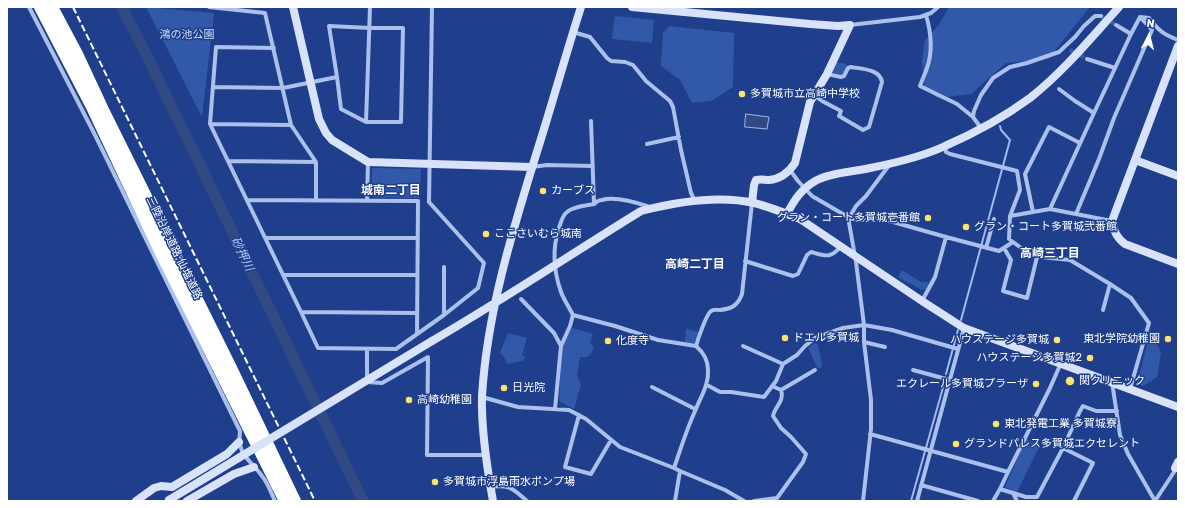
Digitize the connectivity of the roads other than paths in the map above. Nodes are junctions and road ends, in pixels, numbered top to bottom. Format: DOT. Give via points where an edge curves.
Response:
graph roads {
  1 [pos="28,7"];
  2 [pos="40,7"];
  3 [pos="52,7"];
  4 [pos="209,7"];
  5 [pos="293,7"];
  6 [pos="370,7"];
  7 [pos="432,7"];
  8 [pos="581,7"];
  9 [pos="632,7"];
  10 [pos="938,7"];
  11 [pos="1119,7"];
  12 [pos="926,15"];
  13 [pos="1101,16"];
  14 [pos="1140,17"];
  15 [pos="850,25"];
  16 [pos="1116,25"];
  17 [pos="370,28"];
  18 [pos="573,32"];
  19 [pos="1131,34"];
  20 [pos="1178,40"];
  21 [pos="1178,46"];
  22 [pos="1064,47"];
  23 [pos="274,48"];
  24 [pos="1070,50"];
  25 [pos="1087,59"];
  26 [pos="1115,68"];
  27 [pos="827,74"];
  28 [pos="337,77"];
  29 [pos="310,82"];
  30 [pos="213,87"];
  31 [pos="283,88"];
  32 [pos="1059,89"];
  33 [pos="814,95"];
  34 [pos="1094,113"];
  35 [pos="973,117"];
  36 [pos="591,121"];
  37 [pos="366,122"];
  38 [pos="210,124"];
  39 [pos="290,125"];
  40 [pos="981,128"];
  41 [pos="679,137"];
  42 [pos="1080,143"];
  43 [pos="647,144"];
  44 [pos="945,147"];
  45 [pos="1135,160"];
  46 [pos="228,161"];
  47 [pos="316,162"];
  48 [pos="368,162"];
  49 [pos="430,164"];
  50 [pos="891,164"];
  51 [pos="593,166"];
  52 [pos="532,167"];
  53 [pos="790,170"];
  54 [pos="1178,176"];
  55 [pos="806,188"];
  56 [pos="247,200"];
  57 [pos="316,200"];
  58 [pos="367,201"];
  59 [pos="695,201"];
  60 [pos="752,203"];
  61 [pos="594,204"];
  62 [pos="655,208"];
  63 [pos="1050,209"];
  64 [pos="1033,212"];
  65 [pos="787,214"];
  66 [pos="1076,214"];
  67 [pos="1010,216"];
  68 [pos="848,217"];
  69 [pos="994,219"];
  70 [pos="1112,222"];
  71 [pos="946,237"];
  72 [pos="265,238"];
  73 [pos="417,238"];
  74 [pos="1013,242"];
  75 [pos="841,246"];
  76 [pos="983,247"];
  77 [pos="1004,248"];
  78 [pos="855,256"];
  79 [pos="1037,256"];
  80 [pos="745,261"];
  81 [pos="556,264"];
  82 [pos="1178,264"];
  83 [pos="444,268"];
  84 [pos="283,275"];
  85 [pos="417,275"];
  86 [pos="1110,284"];
  87 [pos="521,299"];
  88 [pos="922,301"];
  89 [pos="494,304"];
  90 [pos="1103,310"];
  91 [pos="301,312"];
  92 [pos="417,313"];
  93 [pos="573,314"];
  94 [pos="444,315"];
  95 [pos="864,325"];
  96 [pos="964,328"];
  97 [pos="417,334"];
  98 [pos="864,342"];
  99 [pos="561,346"];
  100 [pos="696,346"];
  101 [pos="743,346"];
  102 [pos="885,347"];
  103 [pos="367,349"];
  104 [pos="957,349"];
  105 [pos="1061,363"];
  106 [pos="783,364"];
  107 [pos="815,370"];
  108 [pos="913,370"];
  109 [pos="950,380"];
  110 [pos="1112,382"];
  111 [pos="707,385"];
  112 [pos="772,386"];
  113 [pos="652,387"];
  114 [pos="1130,389"];
  115 [pos="781,390"];
  116 [pos="482,397"];
  117 [pos="1178,406"];
  118 [pos="695,409"];
  119 [pos="555,410"];
  120 [pos="1117,411"];
  121 [pos="579,415"];
  122 [pos="870,434"];
  123 [pos="611,440"];
  124 [pos="239,442"];
  125 [pos="1063,448"];
  126 [pos="927,450"];
  127 [pos="486,455"];
  128 [pos="254,466"];
  129 [pos="1177,467"];
  130 [pos="674,468"];
  131 [pos="680,471"];
  132 [pos="1008,472"];
  133 [pos="921,485"];
  134 [pos="490,487"];
  135 [pos="1000,489"];
  136 [pos="1013,493"];
  137 [pos="136,501"];
  138 [pos="168,501"];
  139 [pos="187,501"];
  140 [pos="275,501"];
  141 [pos="285,501"];
  142 [pos="295,501"];
  143 [pos="493,501"];
  144 [pos="527,501"];
  145 [pos="675,501"];
  146 [pos="744,501"];
  147 [pos="754,501"];
  148 [pos="862,501"];
  149 [pos="917,501"];
  150 [pos="978,501"];
  151 [pos="993,501"];
  152 [pos="1016,501"];
  153 [pos="1074,501"];
  154 [pos="1155,501"];
  1 -- 124 [label="street" via="95,135 237,424 240,431"];
  2 -- 141 [label="highway, 三陸沿岸道路;仙塩道路"];
  3 -- 142 [label="highway, 三陸沿岸道路;仙塩道路"];
  4 -- 23 [label="street" via="265,13"];
  5 -- 29 [label="street"];
  6 -- 17 [label="street"];
  7 -- 49 [label="street"];
  8 -- 18 [label="street"];
  9 -- 15 [label="street" via="810,24"];
  10 -- 12 [label="street"];
  11 -- 40 [label="street" via="1074,57 1030,98"];
  12 -- 15 [label="street"];
  12 -- 35 [label="street" via="931,51 920,86 957,104"];
  13 -- 22 [label="street" via="1095,16"];
  14 -- 19 [label="street"];
  14 -- 20 [label="street" via="1149,18 1164,34"];
  14 -- 66 [label="street" via="1152,30"];
  15 -- 27 [label="street"];
  16 -- 19 [label="street"];
  17 -- 28 [label="street" via="329,26"];
  17 -- 37 [label="street"];
  17 -- 37 [label="street" via="404,28 401,122"];
  18 -- 41 [label="street" via="590,37 611,61 632,65 670,101"];
  18 -- 52 [label="street"];
  19 -- 26 [label="street"];
  21 -- 45 [label="street"];
  22 -- 24 [label="street"];
  22 -- 35 [label="street" via="1059,52 1010,67 993,78 981,95"];
  23 -- 30 [label="street" via="216,47"];
  23 -- 31 [label="street"];
  25 -- 26 [label="street"];
  26 -- 34 [label="street"];
  27 -- 33 [label="street"];
  27 -- 33 [label="street" via="841,77 851,67 875,72 882,78 869,126 863,130 857,127 839,116 841,111"];
  28 -- 29 [label="street"];
  28 -- 37 [label="street" via="341,109"];
  29 -- 31 [label="street"];
  29 -- 48 [label="street" via="319,119 326,133 340,146"];
  30 -- 31 [label="street"];
  30 -- 38 [label="street"];
  31 -- 39 [label="street"];
  32 -- 34 [label="street"];
  33 -- 53 [label="street" via="795,162"];
  34 -- 42 [label="street"];
  35 -- 40 [label="street"];
  36 -- 51 [label="street"];
  38 -- 39 [label="street"];
  38 -- 46 [label="street"];
  39 -- 47 [label="street"];
  40 -- 44 [label="street"];
  41 -- 43 [label="street"];
  41 -- 59 [label="street"];
  42 -- 63 [label="street"];
  42 -- 64 [label="street" via="1049,127 1025,174"];
  44 -- 50 [label="street"];
  44 -- 67 [label="street" via="946,152 950,154 1017,171 1020,190"];
  45 -- 54 [label="street"];
  45 -- 70 [label="street"];
  46 -- 47 [label="street"];
  46 -- 56 [label="street"];
  47 -- 57 [label="street"];
  48 -- 49 [label="street"];
  48 -- 58 [label="street"];
  49 -- 52 [label="street"];
  49 -- 94 [label="street" via="430,202 484,262 478,288"];
  50 -- 55 [label="street" via="825,177"];
  50 -- 68 [label="street"];
  51 -- 52 [label="street"];
  51 -- 61 [label="street"];
  52 -- 89 [label="street"];
  53 -- 55 [label="street"];
  53 -- 60 [label="street" via="778,178 756,180"];
  55 -- 65 [label="street" via="799,194"];
  55 -- 68 [label="street" via="812,196"];
  56 -- 57 [label="street"];
  56 -- 72 [label="street"];
  57 -- 58 [label="street"];
  58 -- 73 [label="street" via="418,201"];
  59 -- 60 [label="street" via="719,199"];
  59 -- 62 [label="street"];
  60 -- 65 [label="street"];
  60 -- 80 [label="street"];
  61 -- 62 [label="street" via="610,199"];
  61 -- 81 [label="street" via="577,207 563,217 556,236"];
  62 -- 81 [label="street" via="642,211"];
  63 -- 64 [label="street"];
  63 -- 66 [label="street"];
  64 -- 67 [label="street"];
  65 -- 75 [label="street" via="807,223"];
  66 -- 70 [label="street"];
  67 -- 74 [label="street" via="1009,239"];
  68 -- 71 [label="street" via="858,220 879,218"];
  68 -- 78 [label="street"];
  69 -- 76 [label="street"];
  70 -- 82 [label="street" via="1119,240 1125,244"];
  71 -- 76 [label="street"];
  71 -- 88 [label="street" via="935,278"];
  72 -- 73 [label="street"];
  72 -- 84 [label="street"];
  73 -- 85 [label="street"];
  74 -- 77 [label="street"];
  74 -- 79 [label="street" via="1032,256"];
  75 -- 78 [label="street"];
  75 -- 80 [label="street" via="836,253 827,256 811,252 798,274 793,276"];
  76 -- 77 [label="street" via="999,251"];
  77 -- 79 [label="street" via="1011,260 1003,291 1027,298"];
  78 -- 88 [label="street"];
  78 -- 95 [label="street"];
  79 -- 86 [label="street" via="1070,260"];
  80 -- 100 [label="street" via="739,301 726,309 709,312"];
  81 -- 89 [label="street"];
  81 -- 93 [label="street" via="562,294"];
  83 -- 94 [label="street"];
  84 -- 85 [label="street"];
  84 -- 91 [label="street"];
  85 -- 92 [label="street"];
  86 -- 90 [label="street"];
  86 -- 114 [label="street" via="1131,298 1149,323"];
  87 -- 99 [label="street" via="554,333"];
  88 -- 96 [label="street"];
  89 -- 116 [label="street"];
  89 -- 138 [label="street, bridge"];
  91 -- 92 [label="street"];
  91 -- 103 [label="street" via="318,348"];
  92 -- 97 [label="street"];
  93 -- 99 [label="street"];
  93 -- 100 [label="street" via="658,340"];
  94 -- 97 [label="street"];
  95 -- 98 [label="street"];
  95 -- 104 [label="street" via="892,330"];
  95 -- 106 [label="street" via="844,328 815,338"];
  96 -- 104 [label="street"];
  96 -- 105 [label="street"];
  97 -- 103 [label="street" via="396,349"];
  98 -- 102 [label="street"];
  98 -- 122 [label="street" via="871,400"];
  99 -- 119 [label="street"];
  100 -- 111 [label="street" via="706,361"];
  101 -- 106 [label="street"];
  103 -- 127 [label="street" via="367,382 382,383 428,357 427,455"];
  104 -- 109 [label="street"];
  105 -- 110 [label="street"];
  105 -- 132 [label="street"];
  106 -- 112 [label="street"];
  107 -- 115 [label="street"];
  108 -- 109 [label="street"];
  109 -- 126 [label="street"];
  110 -- 114 [label="street"];
  110 -- 120 [label="street"];
  111 -- 112 [label="street" via="720,392 764,397"];
  111 -- 118 [label="street"];
  112 -- 115 [label="street"];
  113 -- 118 [label="street"];
  114 -- 117 [label="street"];
  115 -- 147 [label="street" via="782,401 773,416 806,454 777,498"];
  116 -- 119 [label="street" via="518,407"];
  116 -- 127 [label="street"];
  118 -- 130 [label="street"];
  119 -- 121 [label="street" via="569,410"];
  120 -- 125 [label="street" via="1096,411 1083,406"];
  120 -- 154 [label="street" via="1120,435 1128,454"];
  121 -- 123 [label="street"];
  121 -- 123 [label="street" via="565,467 591,474"];
  122 -- 126 [label="street"];
  122 -- 148 [label="street"];
  123 -- 130 [label="street" via="620,447"];
  124 -- 128 [label="street" via="244,456"];
  124 -- 137 [label="street" via="227,454 172,487 154,488"];
  125 -- 136 [label="street" via="1037,497"];
  125 -- 153 [label="street" via="1092,463"];
  126 -- 132 [label="street"];
  126 -- 133 [label="street"];
  127 -- 134 [label="street"];
  128 -- 139 [label="street" via="234,474"];
  128 -- 140 [label="street" via="263,477"];
  129 -- 154 [label="street"];
  130 -- 131 [label="street"];
  131 -- 145 [label="street"];
  131 -- 146 [label="street"];
  132 -- 135 [label="street"];
  133 -- 149 [label="street"];
  133 -- 150 [label="street"];
  134 -- 143 [label="street"];
  134 -- 144 [label="street" via="508,486"];
  135 -- 136 [label="street"];
  135 -- 151 [label="street"];
  136 -- 152 [label="street"];
}
